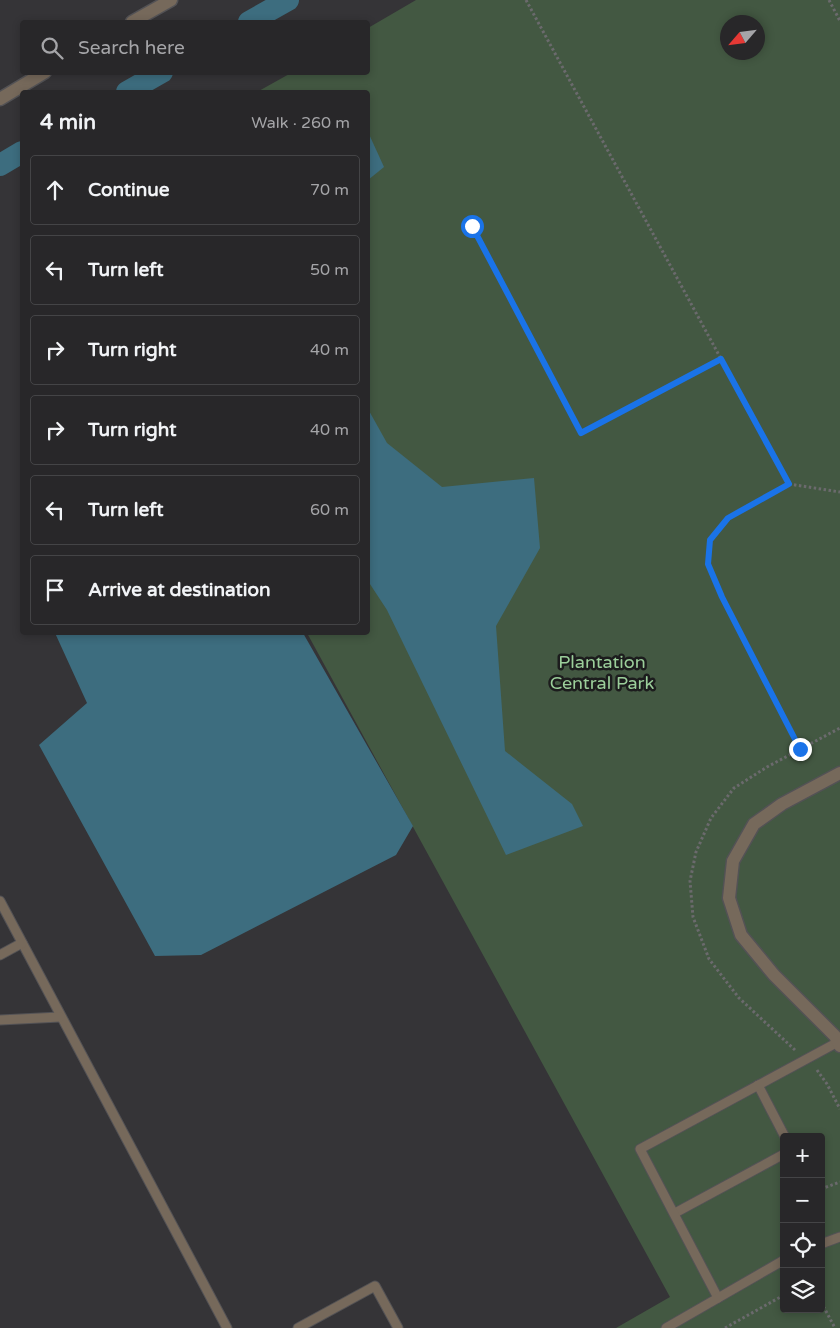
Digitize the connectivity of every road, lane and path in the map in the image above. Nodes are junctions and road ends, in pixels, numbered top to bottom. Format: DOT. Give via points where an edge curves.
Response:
graph roads {
  1 [pos="172,0"];
  2 [pos="526,0"];
  3 [pos="829,0"];
  4 [pos="136,20"];
  5 [pos="840,21"];
  6 [pos="40,75"];
  7 [pos="0,99"];
  8 [pos="472,226"];
  9 [pos="721,359"];
  10 [pos="789,484"];
  11 [pos="840,492"];
  12 [pos="800,749"];
  13 [pos="840,772"];
  14 [pos="0,901"];
  15 [pos="22,943"];
  16 [pos="0,955"];
  17 [pos="60,1017"];
  18 [pos="0,1020"];
  19 [pos="839,1044"];
  20 [pos="817,1070"];
  21 [pos="758,1085"];
  22 [pos="840,1109"];
  23 [pos="783,1133"];
  24 [pos="780,1156"];
  25 [pos="840,1182"];
  26 [pos="825,1187"];
  27 [pos="675,1213"];
  28 [pos="840,1238"];
  29 [pos="825,1243"];
  30 [pos="780,1262"];
  31 [pos="780,1297"];
  32 [pos="718,1298"];
  33 [pos="825,1309"];
  34 [pos="227,1328"];
  35 [pos="298,1328"];
  36 [pos="398,1328"];
  37 [pos="666,1328"];
  38 [pos="725,1328"];
  39 [pos="835,1328"];
  1 -- 4 [label="street"];
  2 -- 9 [label="path"];
  3 -- 5 [label="path"];
  6 -- 7 [label="street"];
  8 -- 9 [label="path" via="581,433"];
  9 -- 10 [label="path"];
  10 -- 11 [label="path"];
  10 -- 12 [label="path" via="728,518 710,540 708,564"];
  13 -- 19 [label="street" via="782,804 754,824 733,861 729,898 741,934 774,975 835,1036"];
  14 -- 15 [label="lane"];
  15 -- 16 [label="lane"];
  15 -- 17 [label="lane"];
  17 -- 18 [label="lane"];
  17 -- 34 [label="lane"];
  19 -- 21 [label="lane"];
  20 -- 22 [label="path"];
  21 -- 23 [label="lane"];
  21 -- 27 [label="lane" via="640,1149"];
  24 -- 27 [label="lane"];
  25 -- 26 [label="path"];
  27 -- 32 [label="lane"];
  28 -- 29 [label="lane"];
  30 -- 32 [label="lane"];
  31 -- 38 [label="path"];
  32 -- 37 [label="lane"];
  33 -- 39 [label="path"];
  35 -- 36 [label="lane" via="376,1286"];
}
